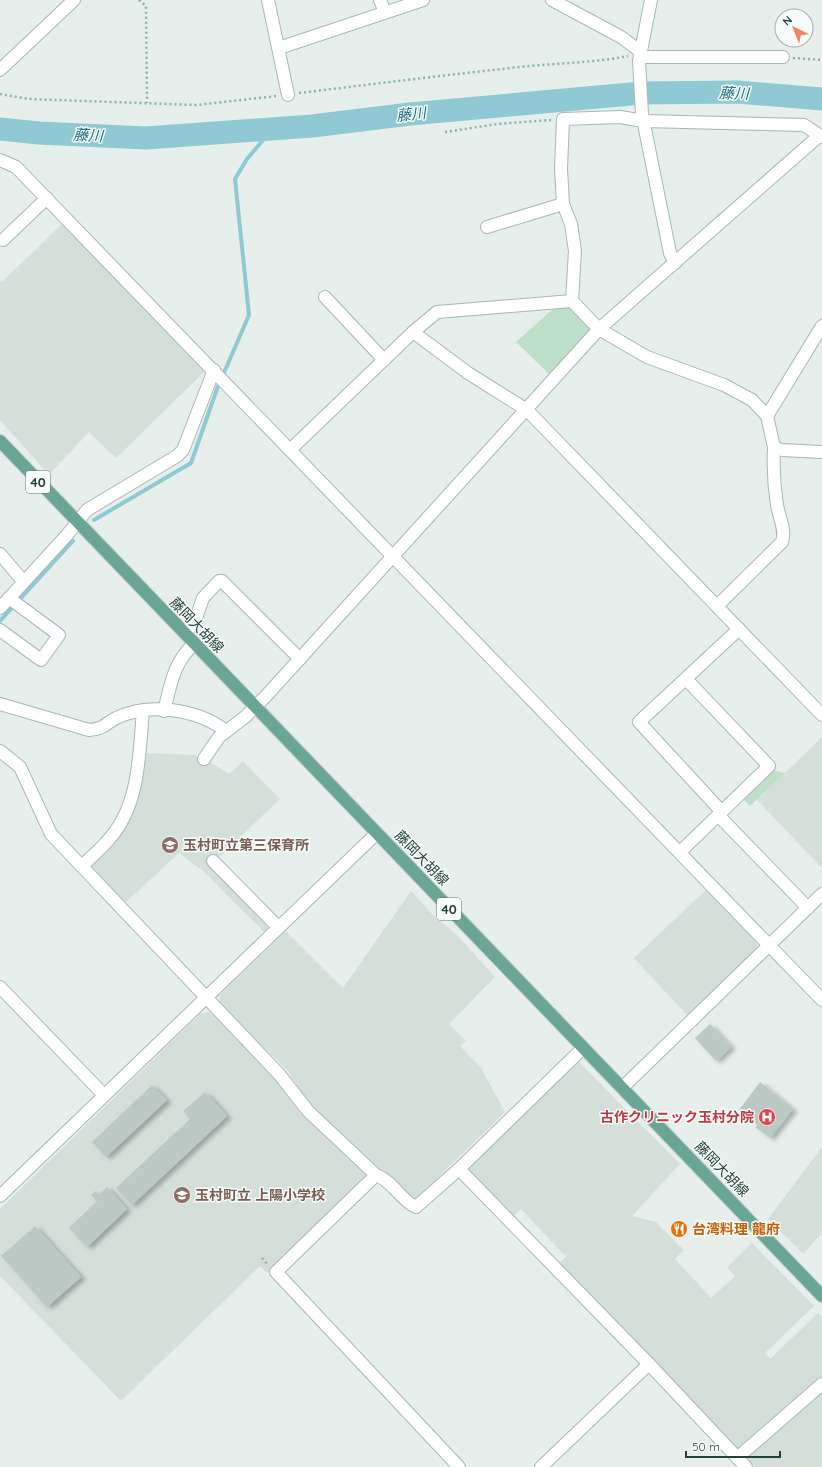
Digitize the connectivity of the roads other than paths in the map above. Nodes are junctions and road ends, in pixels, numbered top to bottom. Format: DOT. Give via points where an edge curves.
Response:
graph roads {
  1 [pos="74,0"];
  2 [pos="268,0"];
  3 [pos="380,0"];
  4 [pos="423,0"];
  5 [pos="552,0"];
  6 [pos="651,0"];
  7 [pos="385,12"];
  8 [pos="279,48"];
  9 [pos="640,57"];
  10 [pos="783,57"];
  11 [pos="0,70"];
  12 [pos="288,95"];
  13 [pos="643,117"];
  14 [pos="821,136"];
  15 [pos="0,160"];
  16 [pos="47,198"];
  17 [pos="562,204"];
  18 [pos="487,227"];
  19 [pos="3,240"];
  20 [pos="675,263"];
  21 [pos="325,297"];
  22 [pos="572,301"];
  23 [pos="822,326"];
  24 [pos="600,329"];
  25 [pos="413,332"];
  26 [pos="384,360"];
  27 [pos="216,373"];
  28 [pos="527,410"];
  29 [pos="768,416"];
  30 [pos="0,441"];
  31 [pos="774,447"];
  32 [pos="291,449"];
  33 [pos="822,452"];
  34 [pos="76,522"];
  35 [pos="0,554"];
  36 [pos="393,556"];
  37 [pos="23,581"];
  38 [pos="13,602"];
  39 [pos="717,606"];
  40 [pos="0,608"];
  41 [pos="739,629"];
  42 [pos="0,630"];
  43 [pos="185,633"];
  44 [pos="194,644"];
  45 [pos="300,659"];
  46 [pos="686,679"];
  47 [pos="0,704"];
  48 [pos="255,707"];
  49 [pos="164,710"];
  50 [pos="143,711"];
  51 [pos="822,715"];
  52 [pos="226,731"];
  53 [pos="0,751"];
  54 [pos="204,759"];
  55 [pos="719,813"];
  56 [pos="377,833"];
  57 [pos="680,852"];
  58 [pos="213,861"];
  59 [pos="82,866"];
  60 [pos="822,894"];
  61 [pos="808,908"];
  62 [pos="278,927"];
  63 [pos="769,945"];
  64 [pos="0,987"];
  65 [pos="207,998"];
  66 [pos="822,1000"];
  67 [pos="583,1048"];
  68 [pos="623,1087"];
  69 [pos="104,1095"];
  70 [pos="459,1169"];
  71 [pos="376,1175"];
  72 [pos="0,1196"];
  73 [pos="822,1296"];
  74 [pos="648,1364"];
  75 [pos="822,1384"];
  76 [pos="736,1458"];
  77 [pos="459,1467"];
  78 [pos="541,1467"];
  79 [pos="746,1467"];
  1 -- 11 [label="street"];
  2 -- 8 [label="street"];
  3 -- 7 [label="street"];
  4 -- 7 [label="street"];
  5 -- 9 [label="street" via="621,37"];
  6 -- 9 [label="street"];
  7 -- 8 [label="street"];
  8 -- 12 [label="street"];
  9 -- 10 [label="street"];
  9 -- 13 [label="street"];
  13 -- 14 [label="street" via="804,125"];
  13 -- 17 [label="street" via="563,119"];
  13 -- 20 [label="street" via="670,253"];
  14 -- 20 [label="street"];
  15 -- 16 [label="street" via="16,167"];
  16 -- 19 [label="street"];
  16 -- 27 [label="street"];
  17 -- 18 [label="street"];
  17 -- 22 [label="street" via="571,224 575,251"];
  20 -- 24 [label="street"];
  21 -- 26 [label="street"];
  22 -- 24 [label="street"];
  22 -- 25 [label="street" via="437,312"];
  23 -- 29 [label="street"];
  24 -- 28 [label="street"];
  24 -- 29 [label="street" via="647,357 724,385 752,400"];
  25 -- 26 [label="street"];
  25 -- 28 [label="street" via="468,373"];
  26 -- 32 [label="street"];
  27 -- 32 [label="street"];
  27 -- 34 [label="street" via="180,453 87,510"];
  28 -- 36 [label="street"];
  28 -- 39 [label="street"];
  29 -- 31 [label="street"];
  30 -- 34 [label="main road, 藤岡大胡線 / 40"];
  31 -- 33 [label="street" via="782,450"];
  31 -- 39 [label="street" via="775,488 784,535 782,542"];
  32 -- 36 [label="street"];
  34 -- 37 [label="street"];
  34 -- 43 [label="main road, 藤岡大胡線 / 40"];
  35 -- 37 [label="street"];
  36 -- 45 [label="street"];
  36 -- 57 [label="street"];
  37 -- 38 [label="street"];
  38 -- 40 [label="street"];
  38 -- 42 [label="street" via="59,635 41,660"];
  39 -- 41 [label="street"];
  41 -- 46 [label="street"];
  41 -- 51 [label="street"];
  43 -- 44 [label="main road, 藤岡大胡線 / 40"];
  43 -- 45 [label="street" via="195,621 203,598 219,581 222,581"];
  44 -- 48 [label="main road, 藤岡大胡線 / 40"];
  44 -- 49 [label="street" via="176,666"];
  45 -- 48 [label="street"];
  46 -- 55 [label="street" via="639,722"];
  46 -- 55 [label="street" via="769,766"];
  47 -- 50 [label="street" via="89,730 101,729 116,718"];
  48 -- 52 [label="street"];
  48 -- 56 [label="main road, 藤岡大胡線 / 40"];
  49 -- 50 [label="street"];
  49 -- 52 [label="street" via="188,713"];
  50 -- 59 [label="street" via="137,778 133,793 122,820 111,837"];
  52 -- 54 [label="street"];
  53 -- 59 [label="street" via="20,767 51,834"];
  55 -- 57 [label="street"];
  55 -- 61 [label="street"];
  56 -- 62 [label="street"];
  56 -- 67 [label="main road, 藤岡大胡線 / 40"];
  57 -- 63 [label="street"];
  58 -- 62 [label="street"];
  59 -- 65 [label="street"];
  60 -- 61 [label="street"];
  61 -- 63 [label="street"];
  62 -- 65 [label="street"];
  63 -- 66 [label="street"];
  63 -- 68 [label="street"];
  64 -- 69 [label="street"];
  65 -- 69 [label="street"];
  65 -- 71 [label="street" via="308,1110"];
  67 -- 68 [label="main road, 藤岡大胡線 / 40"];
  67 -- 70 [label="street"];
  68 -- 73 [label="main road, 藤岡大胡線 / 40"];
  69 -- 72 [label="street"];
  70 -- 71 [label="street" via="416,1207 385,1178"];
  70 -- 74 [label="street"];
  71 -- 77 [label="street" via="276,1272"];
  74 -- 76 [label="street"];
  74 -- 78 [label="street"];
  75 -- 76 [label="street"];
  76 -- 79 [label="street"];
}
